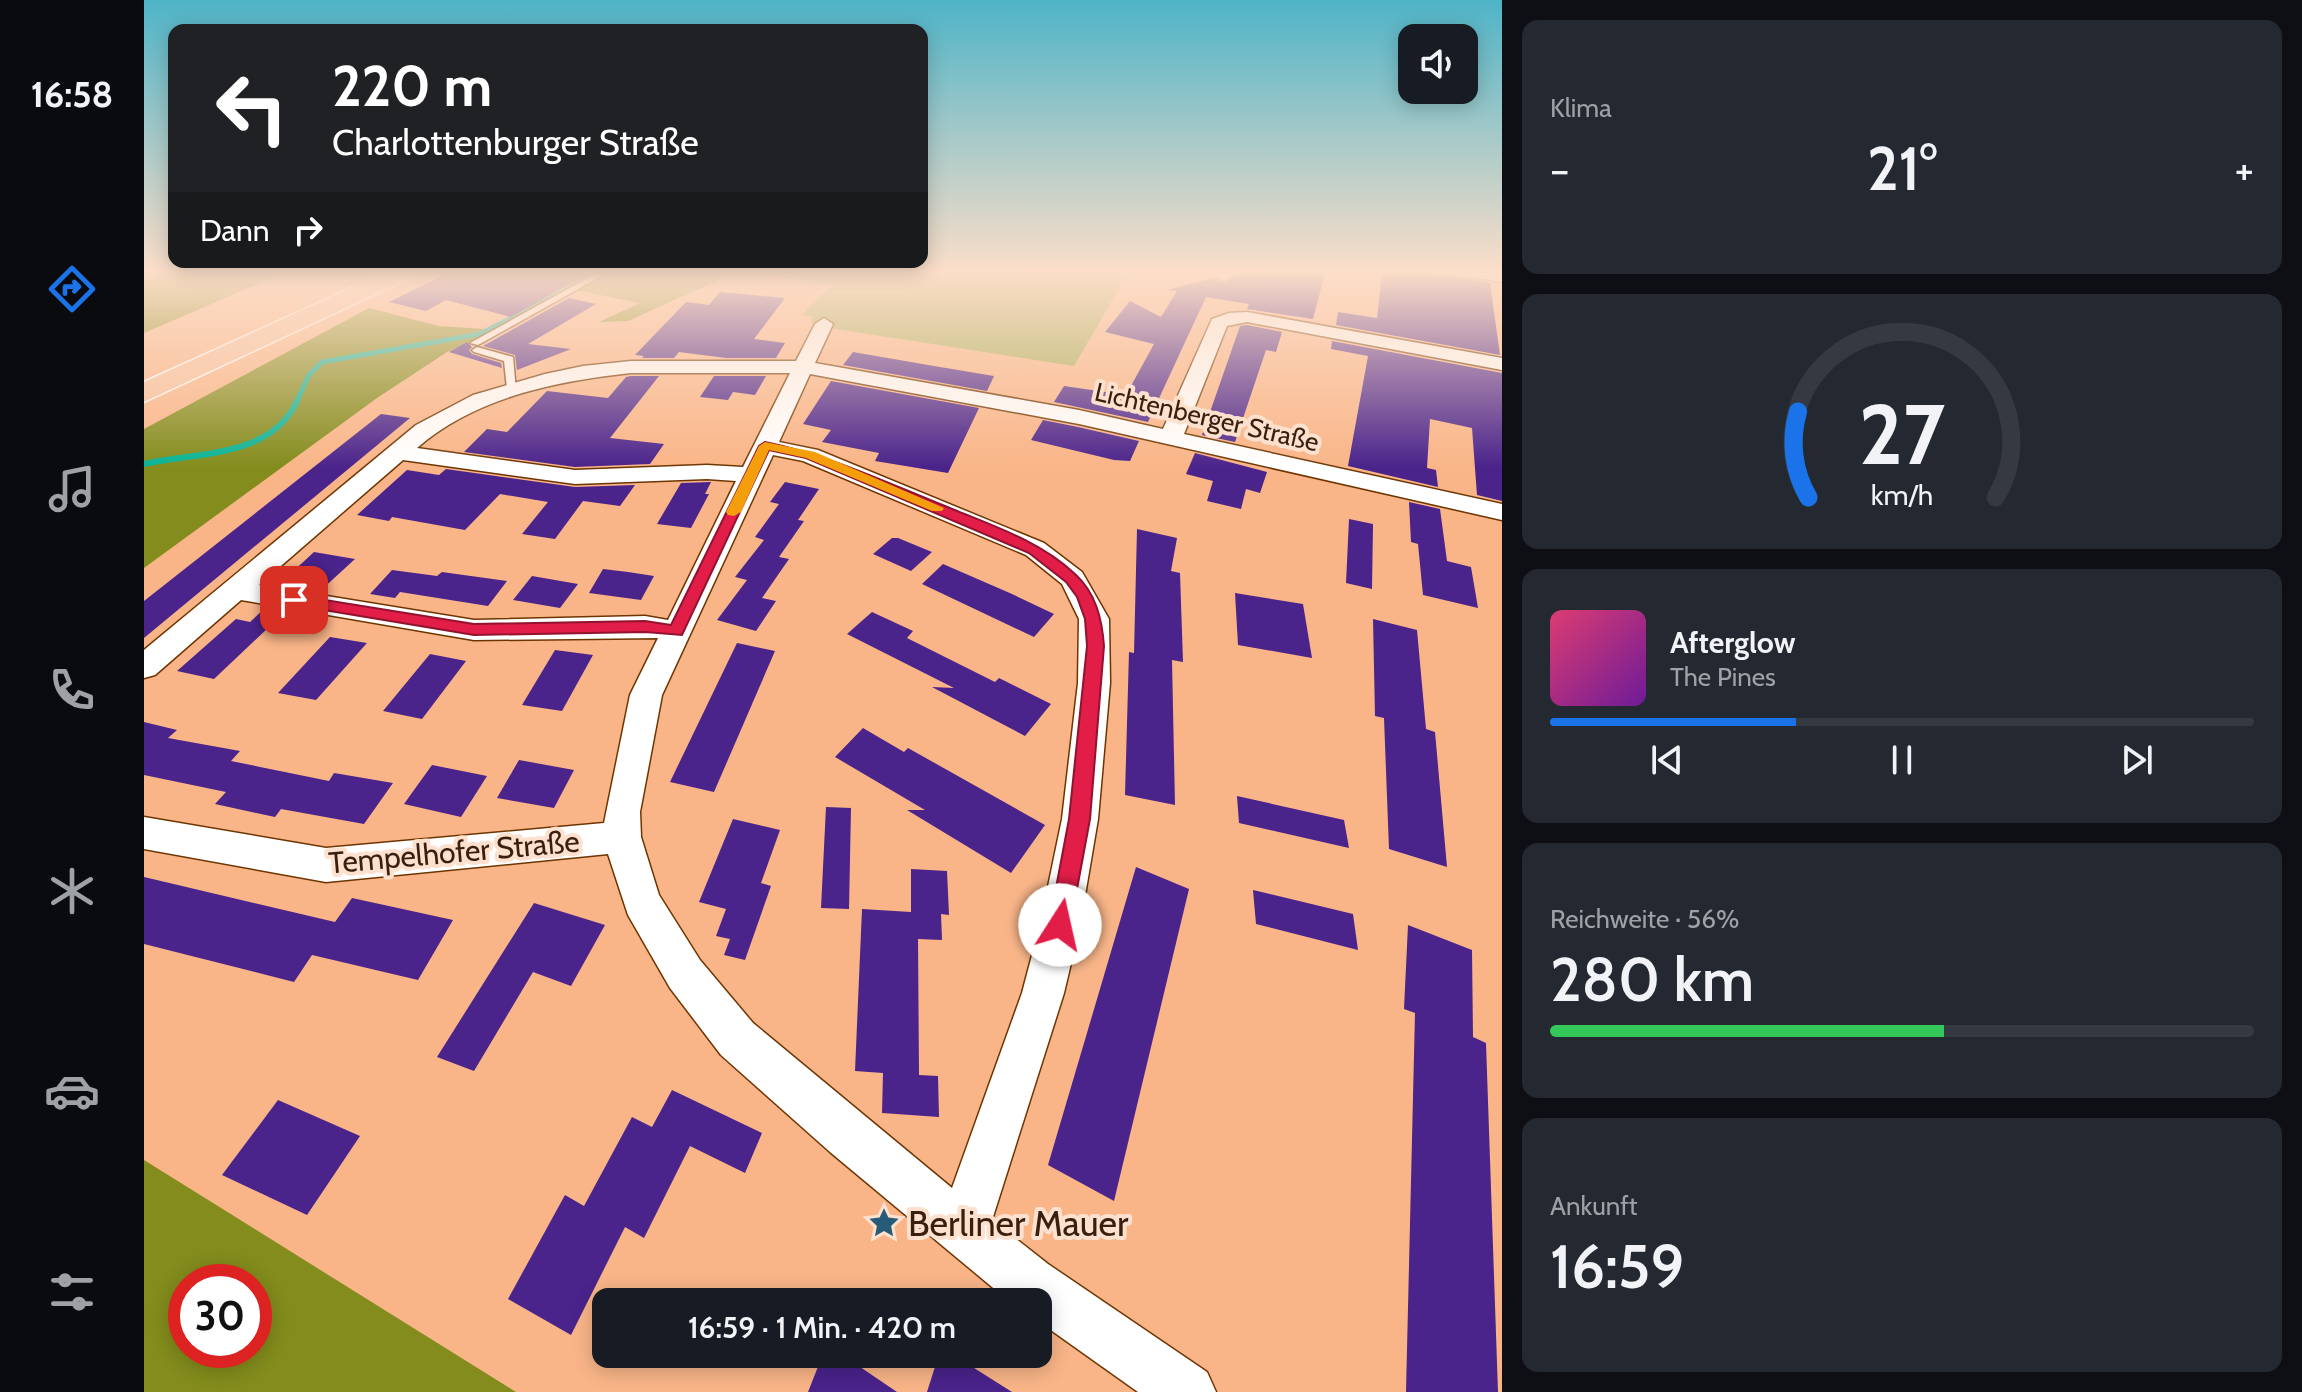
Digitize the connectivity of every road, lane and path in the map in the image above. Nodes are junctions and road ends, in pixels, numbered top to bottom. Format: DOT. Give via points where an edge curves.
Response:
graph roads {
  1 [pos="211,338"];
  2 [pos="262,338"];
  3 [pos="492,338"];
  4 [pos="817,338"];
  5 [pos="1213,338"];
  6 [pos="1361,338"];
  7 [pos="1502,364"];
  8 [pos="144,367"];
  9 [pos="803,367"];
  10 [pos="512,389"];
  11 [pos="144,393"];
  12 [pos="1171,437"];
  13 [pos="398,452"];
  14 [pos="758,460"];
  15 [pos="1502,512"];
  16 [pos="234,590"];
  17 [pos="676,631"];
  18 [pos="144,667"];
  19 [pos="144,833"];
  20 [pos="622,837"];
  21 [pos="963,1229"];
  22 [pos="1187,1392"];
  1 -- 8 [label="highway"];
  2 -- 11 [label="highway"];
  3 -- 10 [label="lane" via="476,347 509,359"];
  4 -- 9 [label="street"];
  5 -- 12 [label="street"];
  6 -- 7 [label="street"];
  9 -- 10 [label="street" via="631,367"];
  9 -- 12 [label="street, Lichtenberger Straße"];
  9 -- 14 [label="street"];
  10 -- 13 [label="street" via="443,417"];
  12 -- 15 [label="street, Lichtenberger Straße"];
  13 -- 14 [label="street" via="575,477 707,472"];
  13 -- 16 [label="street"];
  14 -- 17 [label="street"];
  14 -- 21 [label="street" via="810,455 1035,549 1072,578 1094,619 1094,683 1080,819 1060,925 1043,993"];
  16 -- 17 [label="street" via="474,630 645,626"];
  16 -- 18 [label="street"];
  17 -- 20 [label="street" via="646,695 622,812"];
  19 -- 20 [label="street, Tempelhofer Straße" via="326,865"];
  20 -- 21 [label="street" via="642,902 685,974 737,1039"];
  21 -- 22 [label="street" via="1029,1283"];
}
